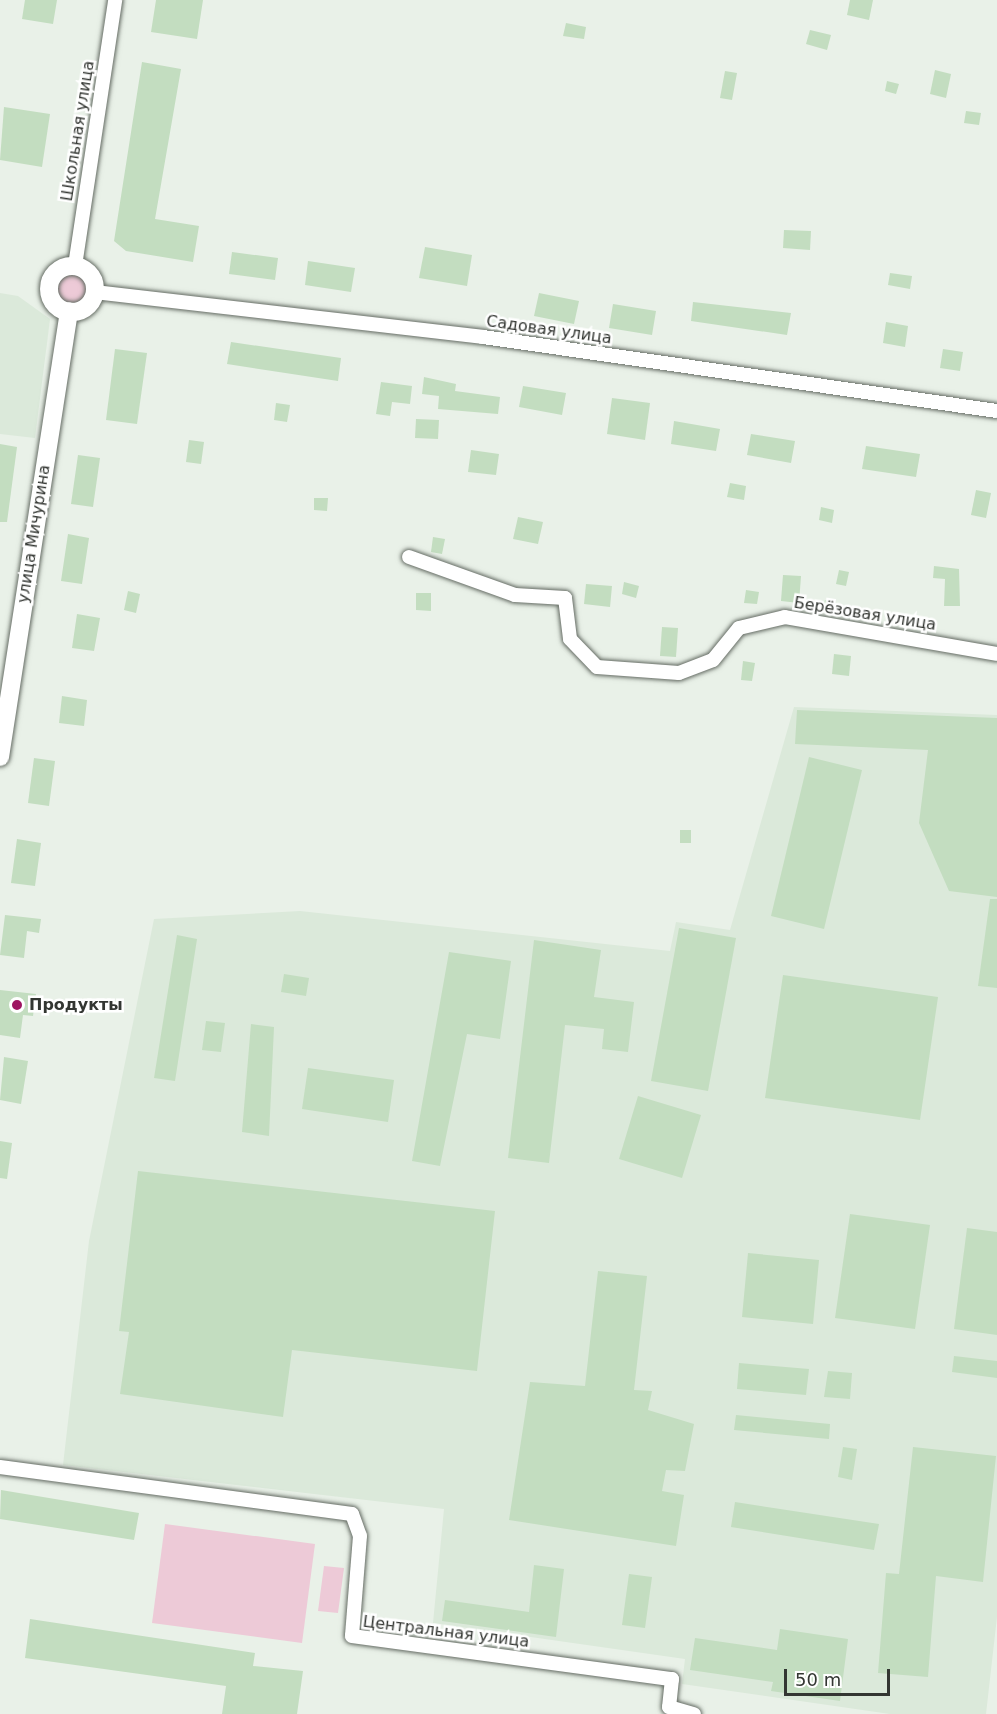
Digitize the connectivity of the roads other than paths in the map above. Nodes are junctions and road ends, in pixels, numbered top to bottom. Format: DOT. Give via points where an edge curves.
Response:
graph roads {
  1 [pos="115,0"];
  2 [pos="75,266"];
  3 [pos="95,292"];
  4 [pos="69,311"];
  5 [pos="997,411"];
  6 [pos="409,557"];
  7 [pos="997,654"];
  8 [pos="0,757"];
  9 [pos="0,1467"];
  10 [pos="694,1714"];
  1 -- 2 [label="street, Школьная улица"];
  2 -- 3 [label="street" via="90,275"];
  2 -- 4 [label="street" via="58,271 49,286 54,303"];
  3 -- 4 [label="street" via="86,307"];
  3 -- 5 [label="street, Садовая улица" via="483,337"];
  4 -- 8 [label="street, улица Мичурина"];
  6 -- 7 [label="street, Берёзовая улица" via="515,595 565,598 570,639 597,668 680,673 713,660 739,628 785,617"];
  9 -- 10 [label="street, Центральная улица" via="352,1514 360,1536 352,1636 672,1679 669,1707"];
}
